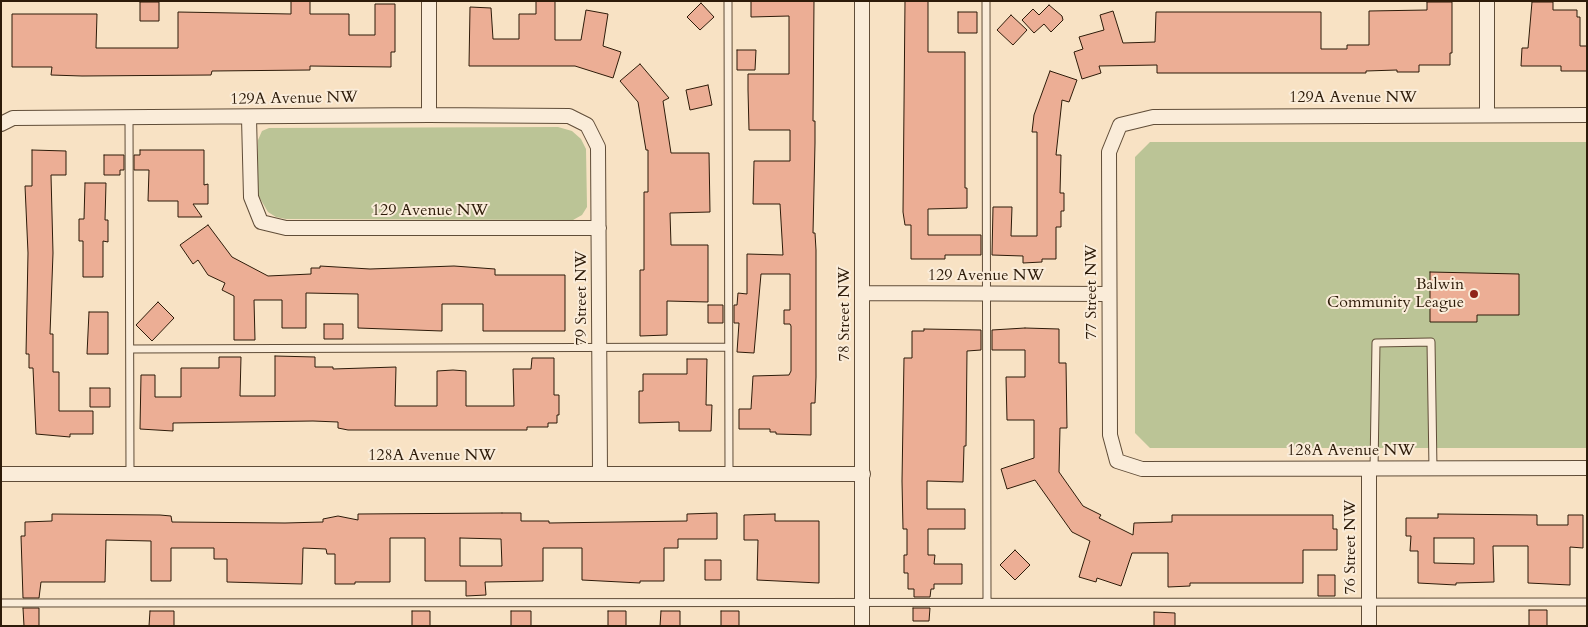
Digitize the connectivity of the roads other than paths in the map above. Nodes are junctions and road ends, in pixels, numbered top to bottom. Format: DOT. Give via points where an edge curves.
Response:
graph roads {
  1 [pos="429,1"];
  2 [pos="728,1"];
  3 [pos="862,1"];
  4 [pos="986,1"];
  5 [pos="1487,1"];
  6 [pos="430,115"];
  7 [pos="1487,115"];
  8 [pos="1587,115"];
  9 [pos="129,117"];
  10 [pos="249,118"];
  11 [pos="1,124"];
  12 [pos="587,125"];
  13 [pos="1120,125"];
  14 [pos="599,228"];
  15 [pos="863,293"];
  16 [pos="985,294"];
  17 [pos="1110,294"];
  18 [pos="728,347"];
  19 [pos="599,348"];
  20 [pos="130,349"];
  21 [pos="1117,461"];
  22 [pos="1587,468"];
  23 [pos="1372,469"];
  24 [pos="1434,469"];
  25 [pos="600,473"];
  26 [pos="1,474"];
  27 [pos="130,474"];
  28 [pos="729,474"];
  29 [pos="863,474"];
  30 [pos="986,601"];
  31 [pos="1369,602"];
  32 [pos="1587,602"];
  33 [pos="1,603"];
  34 [pos="862,603"];
  35 [pos="862,626"];
  36 [pos="1369,626"];
  1 -- 6 [label="street"];
  2 -- 18 [label="lane"];
  3 -- 15 [label="street, 78 Street NW"];
  4 -- 16 [label="lane"];
  5 -- 7 [label="street"];
  6 -- 10 [label="street, 129A Avenue NW"];
  6 -- 12 [label="street, 129A Avenue NW" via="569,116"];
  7 -- 8 [label="street, 129A Avenue NW"];
  7 -- 13 [label="street, 129A Avenue NW" via="1154,117"];
  9 -- 10 [label="street, 129A Avenue NW"];
  9 -- 11 [label="street, 129A Avenue NW" via="14,118"];
  9 -- 20 [label="lane"];
  10 -- 14 [label="street, 129 Avenue NW" via="251,197 261,222 286,228"];
  12 -- 14 [label="street, 79 Street NW" via="598,147"];
  13 -- 17 [label="street, 77 Street NW" via="1109,152"];
  14 -- 19 [label="street, 79 Street NW"];
  15 -- 16 [label="street, 129 Avenue NW"];
  15 -- 29 [label="street, 78 Street NW"];
  16 -- 17 [label="street, 129 Avenue NW"];
  16 -- 30 [label="lane"];
  17 -- 21 [label="street, 77 Street NW" via="1110,435"];
  18 -- 19 [label="lane"];
  18 -- 28 [label="lane"];
  19 -- 20 [label="lane"];
  19 -- 25 [label="street, 79 Street NW"];
  20 -- 27 [label="lane"];
  21 -- 23 [label="street, 128A Avenue NW" via="1142,469"];
  22 -- 24 [label="street, 128A Avenue NW"];
  23 -- 24 [label="street, 128A Avenue NW"];
  23 -- 24 [label="lane" via="1376,343 1431,342"];
  23 -- 31 [label="street, 76 Street NW"];
  25 -- 27 [label="street, 128A Avenue NW"];
  25 -- 28 [label="street, 128A Avenue NW"];
  26 -- 27 [label="street, 128A Avenue NW"];
  28 -- 29 [label="street, 128A Avenue NW"];
  29 -- 34 [label="street, 78 Street NW"];
  30 -- 31 [label="lane"];
  30 -- 34 [label="lane"];
  31 -- 32 [label="lane"];
  31 -- 36 [label="street, 76 Street NW"];
  33 -- 34 [label="lane"];
  34 -- 35 [label="street, 78 Street NW"];
}
